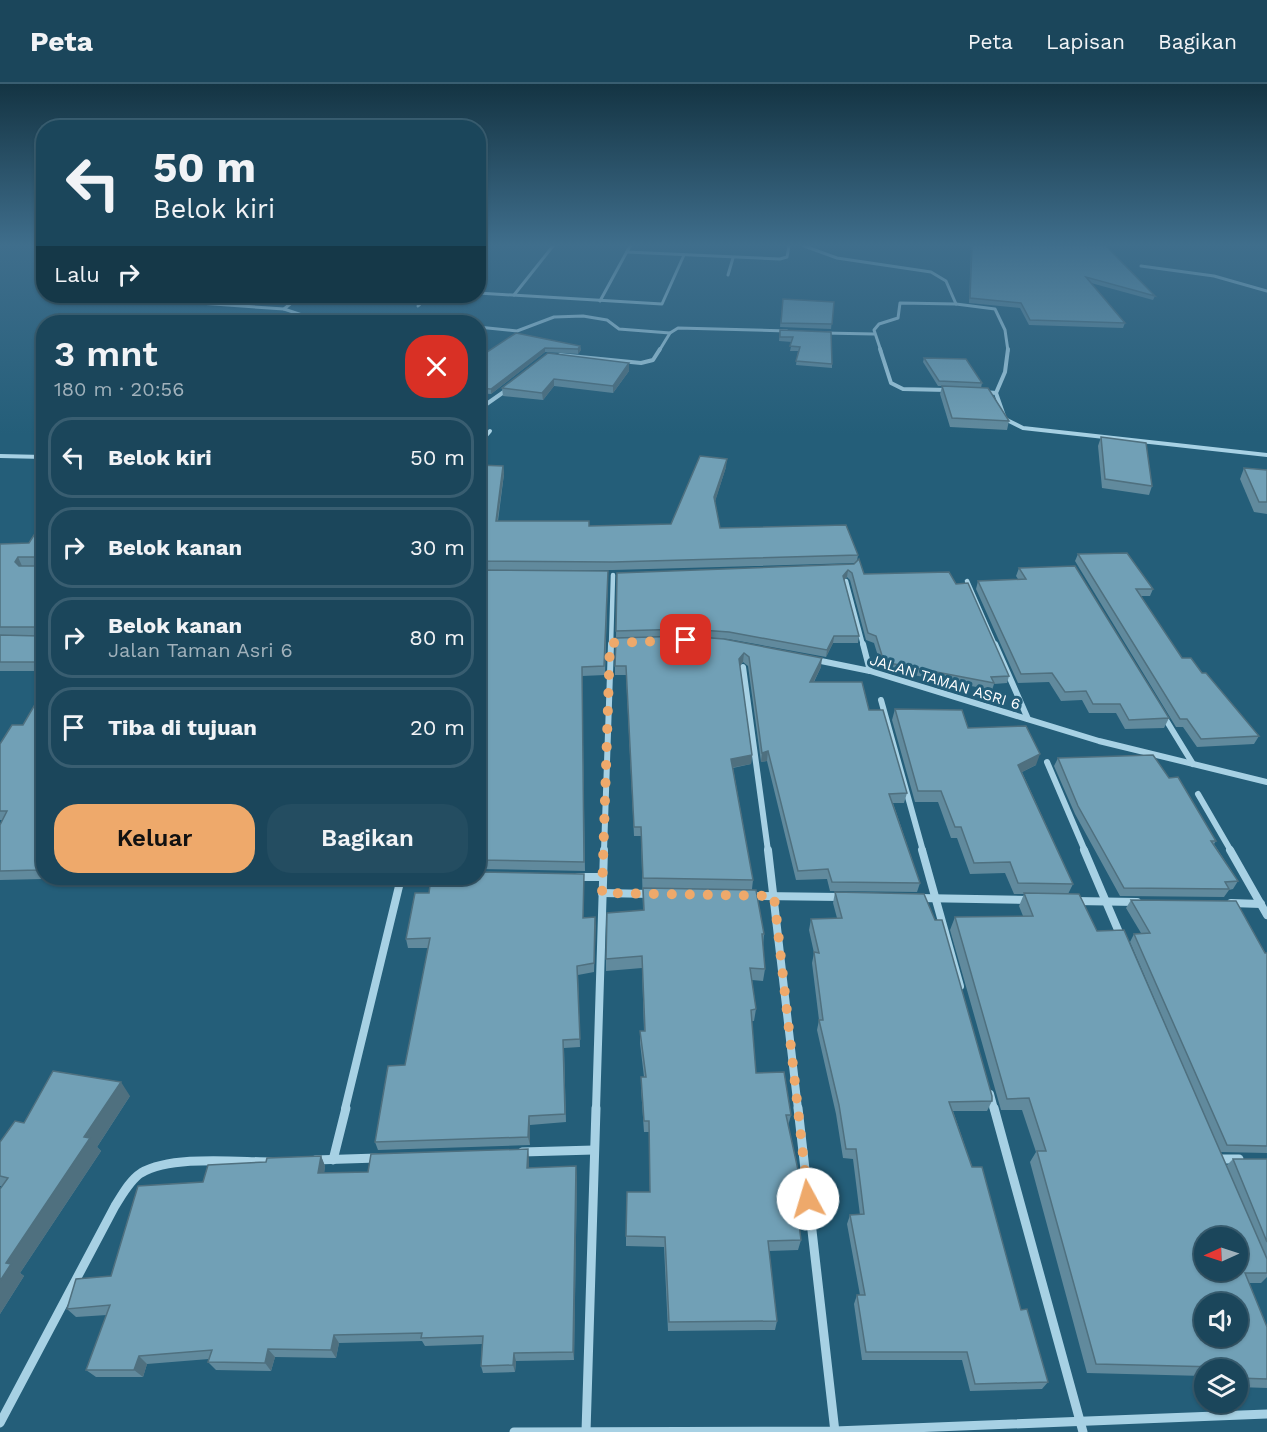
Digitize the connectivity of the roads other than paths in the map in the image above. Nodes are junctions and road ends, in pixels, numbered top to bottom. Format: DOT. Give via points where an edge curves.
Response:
graph roads {
  1 [pos="284,309"];
  2 [pos="899,309"];
  3 [pos="996,309"];
  4 [pos="300,315"];
  5 [pos="486,328"];
  6 [pos="796,332"];
  7 [pos="819,332"];
  8 [pos="669,333"];
  9 [pos="874,334"];
  10 [pos="555,355"];
  11 [pos="513,385"];
  12 [pos="955,391"];
  13 [pos="975,391"];
  14 [pos="996,393"];
  15 [pos="486,404"];
  16 [pos="490,430"];
  17 [pos="486,435"];
  18 [pos="1267,455"];
  19 [pos="0,456"];
  20 [pos="36,457"];
  21 [pos="624,574"];
  22 [pos="602,575"];
  23 [pos="613,575"];
  24 [pos="846,581"];
  25 [pos="967,581"];
  26 [pos="610,643"];
  27 [pos="621,643"];
  28 [pos="809,658"];
  29 [pos="743,667"];
  30 [pos="870,671"];
  31 [pos="881,700"];
  32 [pos="1156,704"];
  33 [pos="1028,719"];
  34 [pos="1047,762"];
  35 [pos="1193,764"];
  36 [pos="1267,782"];
  37 [pos="1198,794"];
  38 [pos="569,877"];
  39 [pos="602,877"];
  40 [pos="399,885"];
  41 [pos="602,893"];
  42 [pos="659,894"];
  43 [pos="739,896"];
  44 [pos="774,896"];
  45 [pos="843,897"];
  46 [pos="913,898"];
  47 [pos="936,898"];
  48 [pos="1038,900"];
  49 [pos="1060,900"];
  50 [pos="1105,901"];
  51 [pos="1141,902"];
  52 [pos="1225,903"];
  53 [pos="1261,904"];
  54 [pos="1267,915"];
  55 [pos="1124,944"];
  56 [pos="964,1001"];
  57 [pos="986,1081"];
  58 [pos="1211,1148"];
  59 [pos="594,1150"];
  60 [pos="511,1153"];
  61 [pos="392,1158"];
  62 [pos="1215,1159"];
  63 [pos="1246,1159"];
  64 [pos="333,1160"];
  65 [pos="288,1161"];
  66 [pos="299,1161"];
  67 [pos="1220,1169"];
  68 [pos="1267,1414"];
  69 [pos="0,1423"];
  70 [pos="1082,1427"];
  71 [pos="586,1431"];
  72 [pos="514,1432"];
  73 [pos="835,1432"];
  1 -- 4 [label="street"];
  2 -- 9 [label="street" via="898,318 879,324"];
  3 -- 14 [label="street" via="1010,348"];
  5 -- 8 [label="street" via="523,330 554,317 583,316 607,320 619,329"];
  6 -- 8 [label="street" via="681,327"];
  7 -- 9 [label="street"];
  8 -- 10 [label="street" via="648,362"];
  9 -- 12 [label="street" via="894,386"];
  11 -- 15 [label="street"];
  13 -- 14 [label="street"];
  14 -- 18 [label="street" via="1005,419 1023,428"];
  16 -- 17 [label="street"];
  19 -- 20 [label="street"];
  21 -- 23 [label="street"];
  22 -- 23 [label="street"];
  23 -- 26 [label="street"];
  24 -- 30 [label="street"];
  25 -- 33 [label="street"];
  26 -- 27 [label="street"];
  26 -- 39 [label="street"];
  28 -- 30 [label="street, JALAN TAMAN ASRI 6"];
  29 -- 44 [label="street"];
  30 -- 33 [label="street, JALAN TAMAN ASRI 6"];
  31 -- 47 [label="street"];
  32 -- 35 [label="street"];
  33 -- 35 [label="street, JALAN TAMAN ASRI 6"];
  34 -- 50 [label="street"];
  35 -- 36 [label="street, JALAN TAMAN ASRI 6"];
  37 -- 53 [label="street"];
  38 -- 39 [label="street"];
  39 -- 41 [label="street"];
  40 -- 64 [label="street"];
  41 -- 42 [label="street"];
  41 -- 59 [label="street"];
  43 -- 44 [label="street"];
  44 -- 45 [label="street"];
  44 -- 73 [label="street"];
  46 -- 47 [label="street"];
  47 -- 48 [label="street"];
  47 -- 56 [label="street"];
  49 -- 50 [label="street"];
  50 -- 51 [label="street"];
  50 -- 55 [label="street"];
  52 -- 53 [label="street"];
  53 -- 54 [label="street"];
  57 -- 70 [label="street"];
  58 -- 62 [label="street"];
  59 -- 60 [label="street"];
  59 -- 71 [label="street"];
  61 -- 64 [label="street"];
  62 -- 63 [label="street"];
  62 -- 67 [label="street"];
  64 -- 66 [label="street"];
  65 -- 69 [label="street" via="176,1164 141,1173 115,1206"];
  68 -- 70 [label="street"];
  70 -- 73 [label="street"];
  71 -- 72 [label="street"];
  71 -- 73 [label="street"];
}
